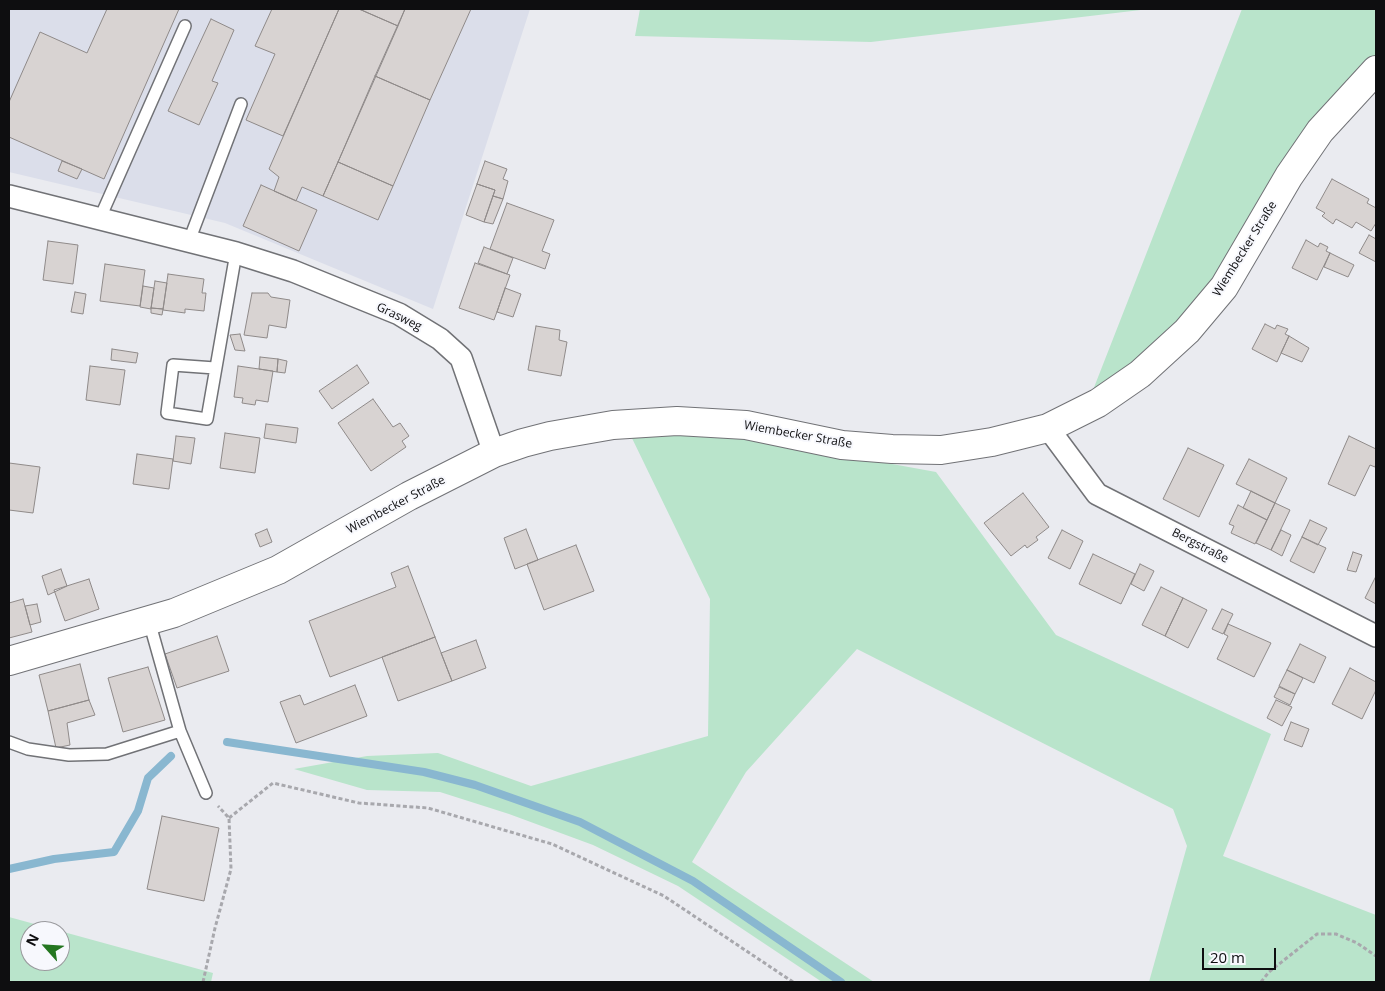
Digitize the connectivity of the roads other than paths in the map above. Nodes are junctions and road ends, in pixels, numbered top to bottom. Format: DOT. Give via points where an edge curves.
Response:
graph roads {
  1 [pos="185,26"];
  2 [pos="1376,70"];
  3 [pos="242,104"];
  4 [pos="9,196"];
  5 [pos="100,218"];
  6 [pos="189,241"];
  7 [pos="236,253"];
  8 [pos="215,368"];
  9 [pos="1048,428"];
  10 [pos="494,454"];
  11 [pos="149,621"];
  12 [pos="1376,636"];
  13 [pos="9,661"];
  14 [pos="180,731"];
  15 [pos="9,742"];
  16 [pos="206,793"];
  1 -- 5 [label="lane"];
  2 -- 9 [label="street, Wiembecker Straße" via="1320,130 1224,287 1187,331 1140,374 1098,403"];
  3 -- 6 [label="lane"];
  4 -- 5 [label="street, Grasweg"];
  5 -- 6 [label="street, Grasweg"];
  6 -- 7 [label="street, Grasweg"];
  7 -- 8 [label="lane"];
  7 -- 10 [label="street, Grasweg" via="293,271 399,314 440,339 461,358"];
  8 -- 8 [label="lane" via="207,419 167,413 173,364"];
  9 -- 10 [label="street, Wiembecker Straße" via="941,450 842,445 746,424 642,422 550,436"];
  9 -- 12 [label="street, Bergstraße" via="1097,494"];
  10 -- 11 [label="street, Wiembecker Straße" via="409,496 278,570"];
  11 -- 13 [label="street, Wiembecker Straße"];
  11 -- 14 [label="lane"];
  14 -- 15 [label="lane" via="106,754 61,754 28,749"];
  14 -- 16 [label="lane"];
}
